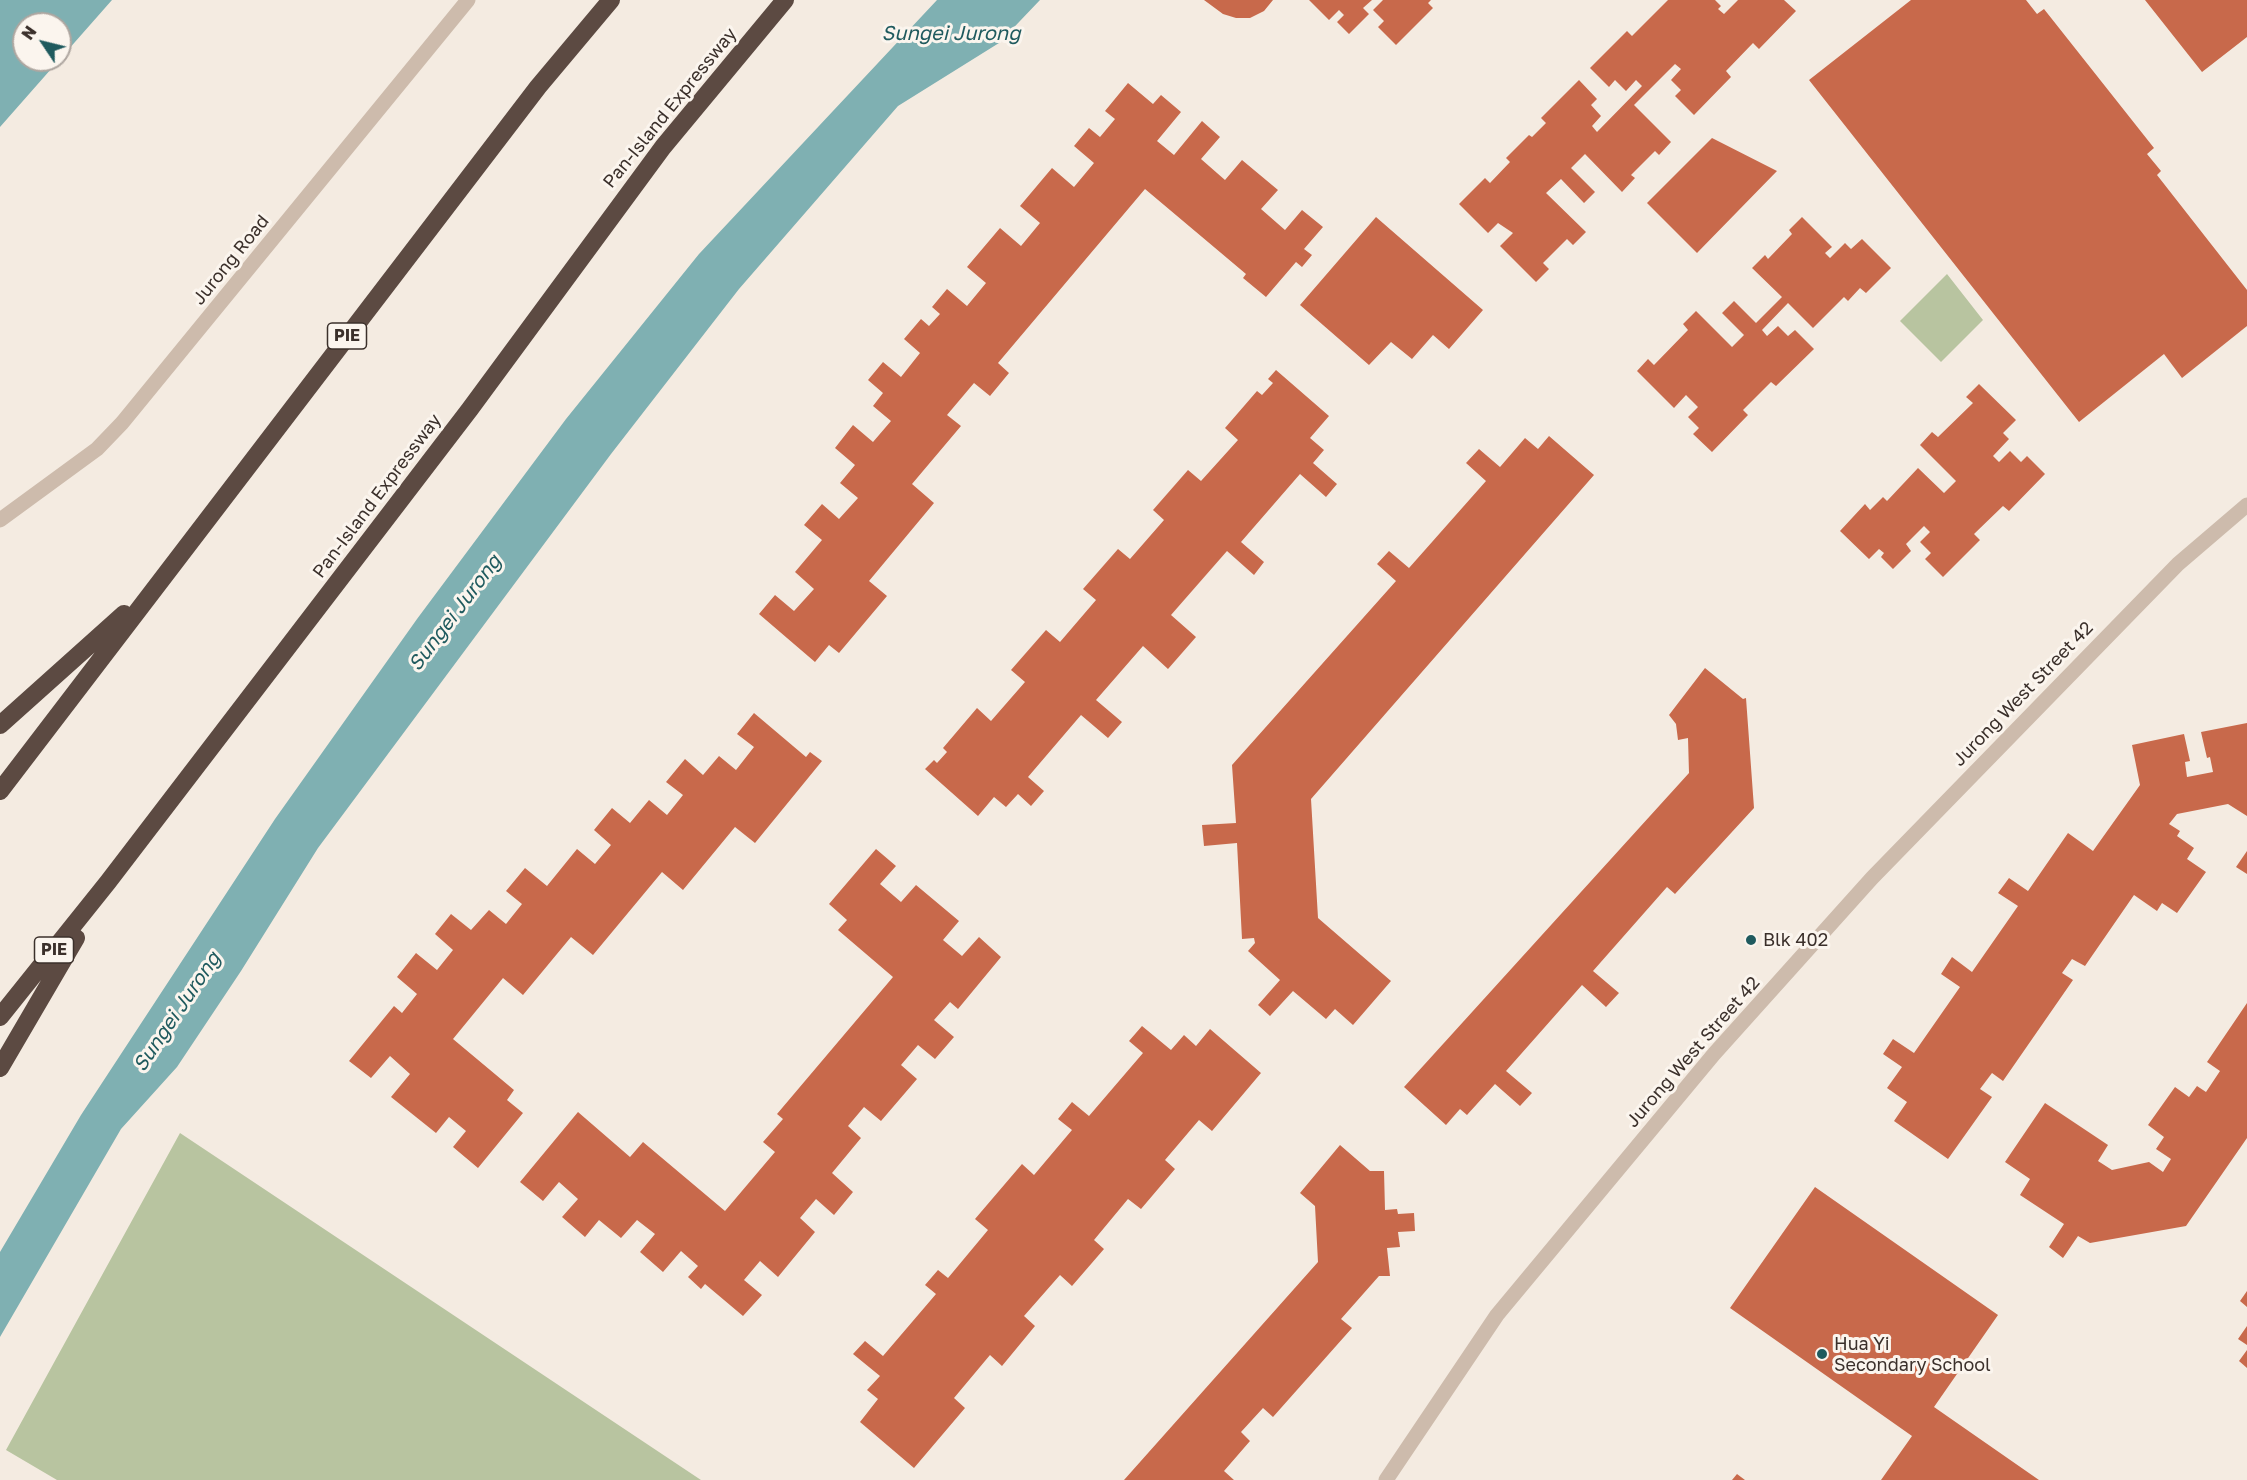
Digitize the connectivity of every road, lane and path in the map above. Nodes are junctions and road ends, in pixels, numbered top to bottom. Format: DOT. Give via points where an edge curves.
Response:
graph roads {
  1 [pos="468,0"];
  2 [pos="611,0"];
  3 [pos="785,0"];
  4 [pos="2247,505"];
  5 [pos="0,520"];
  6 [pos="156,585"];
  7 [pos="0,725"];
  8 [pos="0,791"];
  9 [pos="108,882"];
  10 [pos="0,1017"];
  11 [pos="0,1068"];
  12 [pos="1386,1480"];
  1 -- 5 [label="street, Jurong Road" via="122,423 97,449"];
  2 -- 6 [label="highway, PIE" via="538,87"];
  3 -- 9 [label="highway, Pan-Island Expressway / PIE" via="663,147 470,409"];
  4 -- 12 [label="street, Jurong West Street 42" via="2178,564 1872,878 1722,1045 1497,1315"];
  6 -- 7 [label="highway"];
  6 -- 8 [label="highway, PIE"];
  9 -- 10 [label="highway, Pan-Island Expressway / PIE"];
  9 -- 11 [label="highway"];
}
